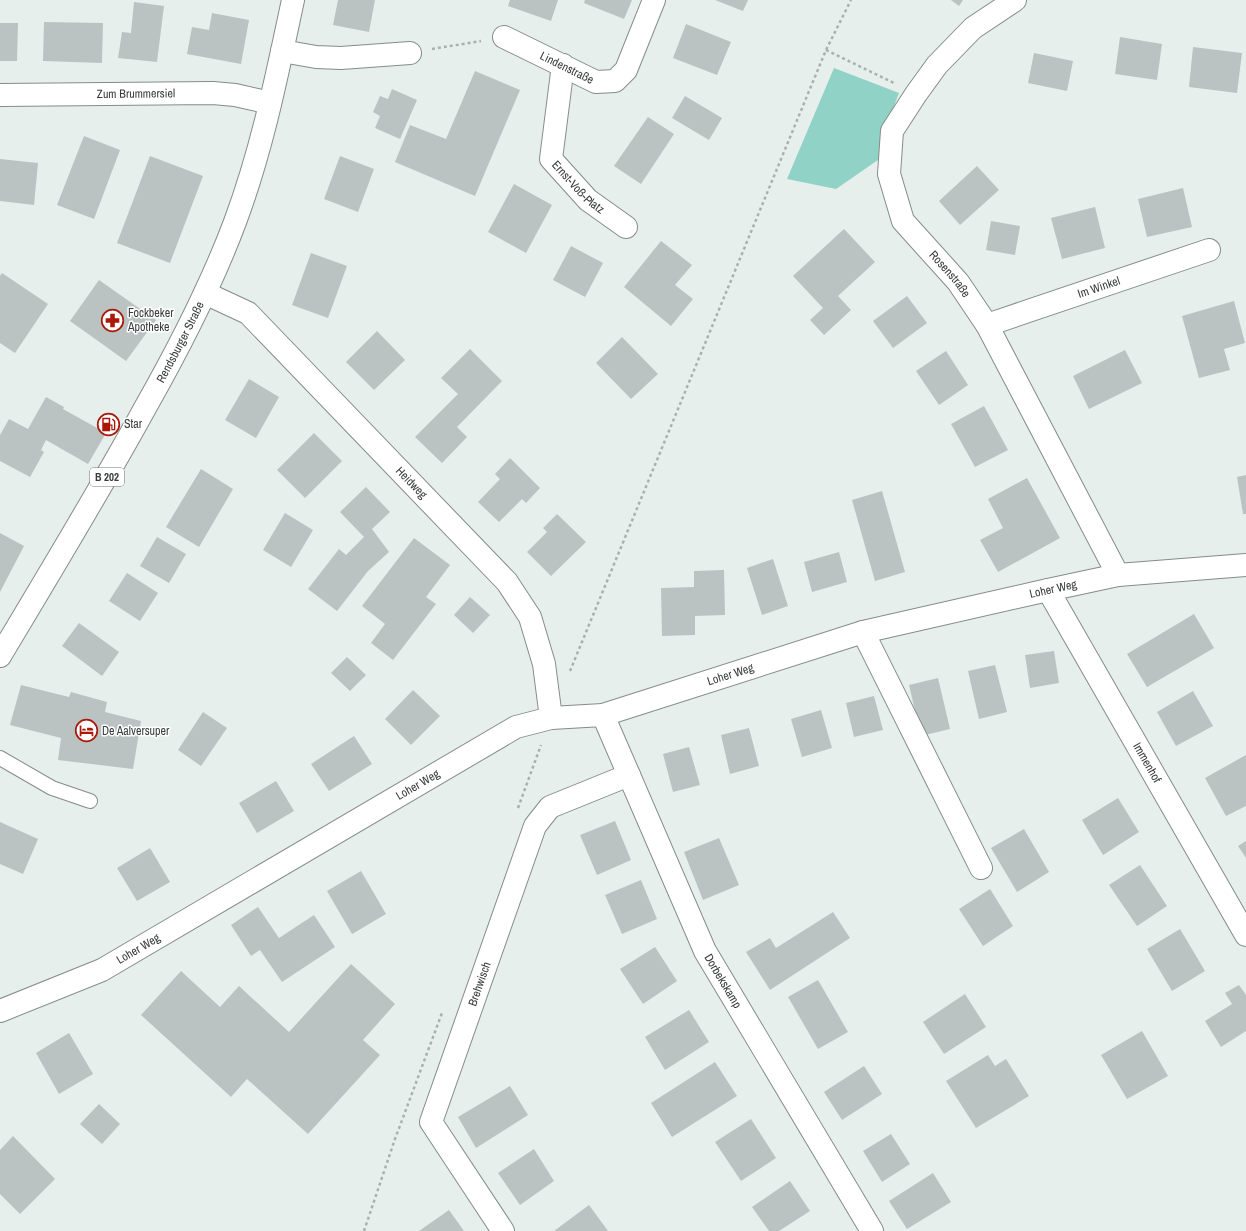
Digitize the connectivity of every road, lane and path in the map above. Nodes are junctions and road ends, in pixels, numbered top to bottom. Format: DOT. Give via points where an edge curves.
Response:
graph roads {
  1 [pos="293,0"];
  2 [pos="654,0"];
  3 [pos="851,0"];
  4 [pos="1015,0"];
  5 [pos="504,37"];
  6 [pos="826,50"];
  7 [pos="282,51"];
  8 [pos="410,53"];
  9 [pos="563,65"];
  10 [pos="916,94"];
  11 [pos="0,95"];
  12 [pos="270,103"];
  13 [pos="626,226"];
  14 [pos="1209,250"];
  15 [pos="205,293"];
  16 [pos="987,325"];
  17 [pos="1246,565"];
  18 [pos="1118,575"];
  19 [pos="1048,590"];
  20 [pos="863,632"];
  21 [pos="0,656"];
  22 [pos="569,674"];
  23 [pos="603,715"];
  24 [pos="551,718"];
  25 [pos="0,758"];
  26 [pos="628,775"];
  27 [pos="90,801"];
  28 [pos="515,814"];
  29 [pos="981,868"];
  30 [pos="1246,935"];
  31 [pos="444,1006"];
  32 [pos="0,1011"];
  33 [pos="364,1231"];
  34 [pos="503,1231"];
  35 [pos="872,1231"];
  1 -- 7 [label="street, Rendsburger Straße / B 202"];
  2 -- 9 [label="street, Lindenstraße" via="626,70 615,81 596,82"];
  3 -- 6 [label="path"];
  4 -- 10 [label="street, Rosenstraße" via="973,28 937,66"];
  5 -- 8 [label="path"];
  5 -- 9 [label="street, Lindenstraße"];
  6 -- 10 [label="path"];
  6 -- 22 [label="path"];
  7 -- 8 [label="street" via="322,58"];
  7 -- 12 [label="street, Rendsburger Straße / B 202"];
  9 -- 13 [label="street, Ernst-Voß-Platz" via="551,159 588,200"];
  10 -- 16 [label="street, Rosenstraße" via="892,130 889,174 903,221 958,282"];
  11 -- 12 [label="street, Zum Brummersiel" via="213,93"];
  12 -- 15 [label="street, Rendsburger Straße / B 202" via="257,157 235,222"];
  14 -- 16 [label="street, Im Winkel"];
  15 -- 21 [label="street, Rendsburger Straße / B 202" via="110,472"];
  15 -- 24 [label="street, Heidweg" via="248,313 507,582 530,617 544,664"];
  16 -- 18 [label="street, Rosenstraße"];
  17 -- 18 [label="street, Loher Weg"];
  18 -- 19 [label="street, Loher Weg"];
  19 -- 20 [label="street, Loher Weg"];
  19 -- 30 [label="street, Immenhof"];
  20 -- 23 [label="street, Loher Weg"];
  20 -- 29 [label="street"];
  23 -- 24 [label="street, Loher Weg"];
  23 -- 26 [label="street, Dorbekskamp"];
  24 -- 28 [label="path"];
  24 -- 32 [label="street, Loher Weg" via="516,727 102,970"];
  25 -- 27 [label="lane" via="52,788"];
  26 -- 34 [label="street, Brehwisch" via="550,807 535,826 431,1122"];
  26 -- 35 [label="street, Dorbekskamp" via="705,950"];
  31 -- 33 [label="path"];
}
